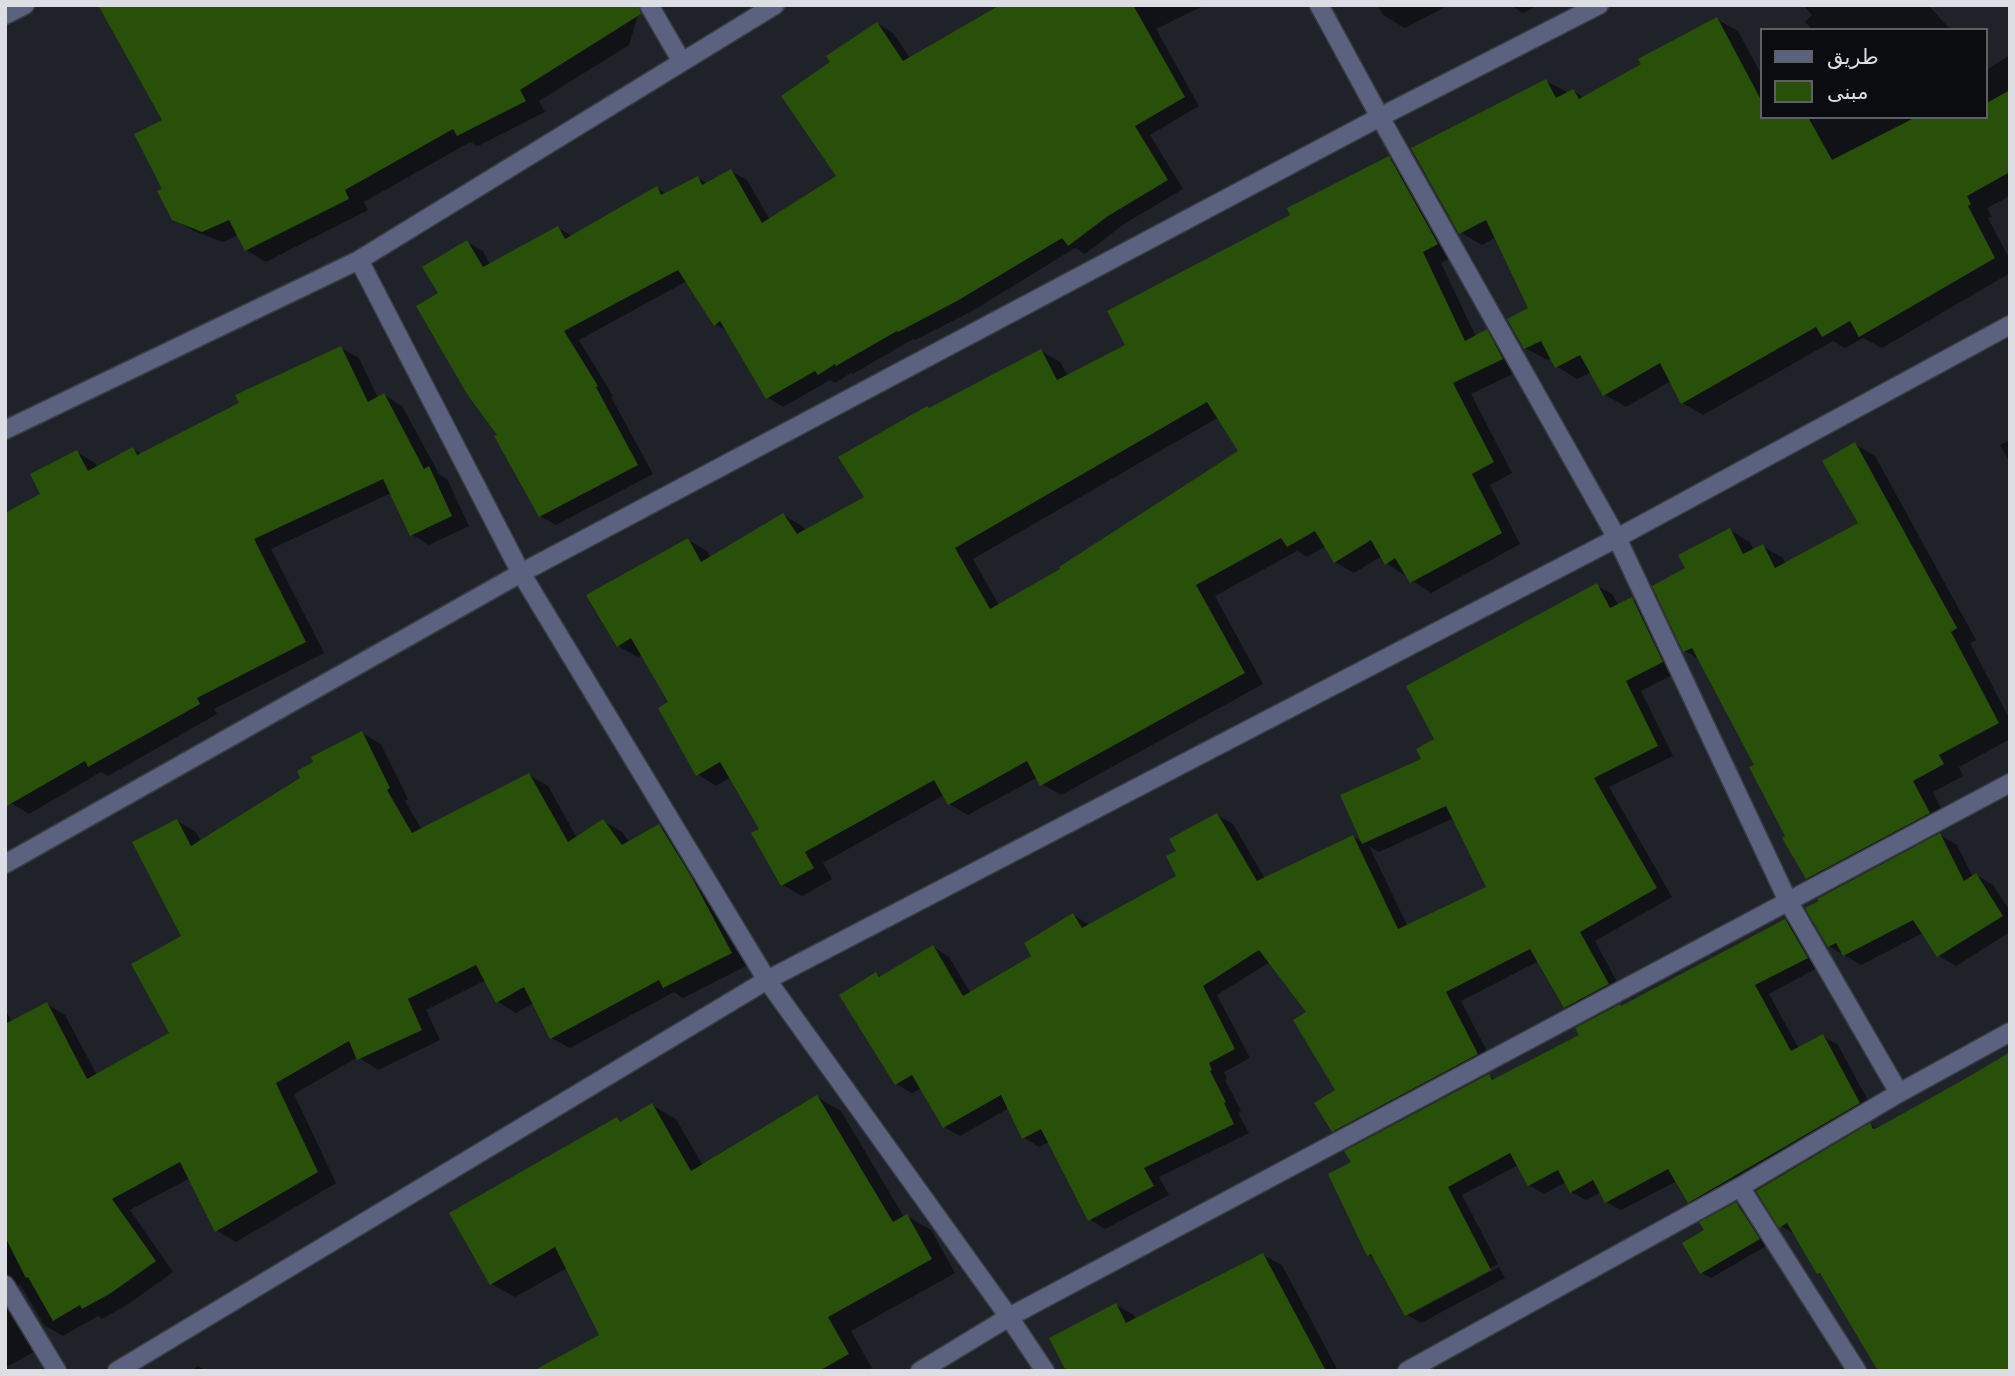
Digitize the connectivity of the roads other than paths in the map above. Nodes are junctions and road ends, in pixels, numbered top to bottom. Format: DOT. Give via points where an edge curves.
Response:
graph roads {
  1 [pos="25,5"];
  2 [pos="649,5"];
  3 [pos="775,5"];
  4 [pos="1319,5"];
  5 [pos="1599,5"];
  6 [pos="5,15"];
  7 [pos="682,62"];
  8 [pos="1380,117"];
  9 [pos="359,260"];
  10 [pos="2010,325"];
  11 [pos="5,430"];
  12 [pos="1617,538"];
  13 [pos="521,573"];
  14 [pos="2010,783"];
  15 [pos="5,864"];
  16 [pos="1788,901"];
  17 [pos="767,980"];
  18 [pos="2010,1032"];
  19 [pos="1899,1093"];
  20 [pos="1740,1187"];
  21 [pos="5,1285"];
  22 [pos="1009,1317"];
  23 [pos="57,1371"];
  24 [pos="117,1371"];
  25 [pos="920,1371"];
  26 [pos="1045,1371"];
  27 [pos="1407,1371"];
  28 [pos="1857,1371"];
  1 -- 6 [label="street"];
  2 -- 7 [label="street"];
  3 -- 7 [label="street"];
  4 -- 8 [label="street"];
  5 -- 8 [label="street"];
  7 -- 9 [label="street"];
  8 -- 12 [label="street"];
  8 -- 13 [label="street"];
  9 -- 11 [label="street"];
  9 -- 13 [label="street"];
  10 -- 12 [label="street"];
  12 -- 16 [label="street"];
  12 -- 17 [label="street"];
  13 -- 15 [label="street"];
  13 -- 17 [label="street"];
  14 -- 16 [label="street"];
  16 -- 19 [label="street"];
  16 -- 22 [label="street"];
  17 -- 22 [label="street"];
  17 -- 24 [label="street"];
  18 -- 19 [label="street"];
  19 -- 20 [label="street"];
  20 -- 27 [label="street"];
  20 -- 28 [label="street"];
  21 -- 23 [label="street"];
  22 -- 25 [label="street"];
  22 -- 26 [label="street"];
}
